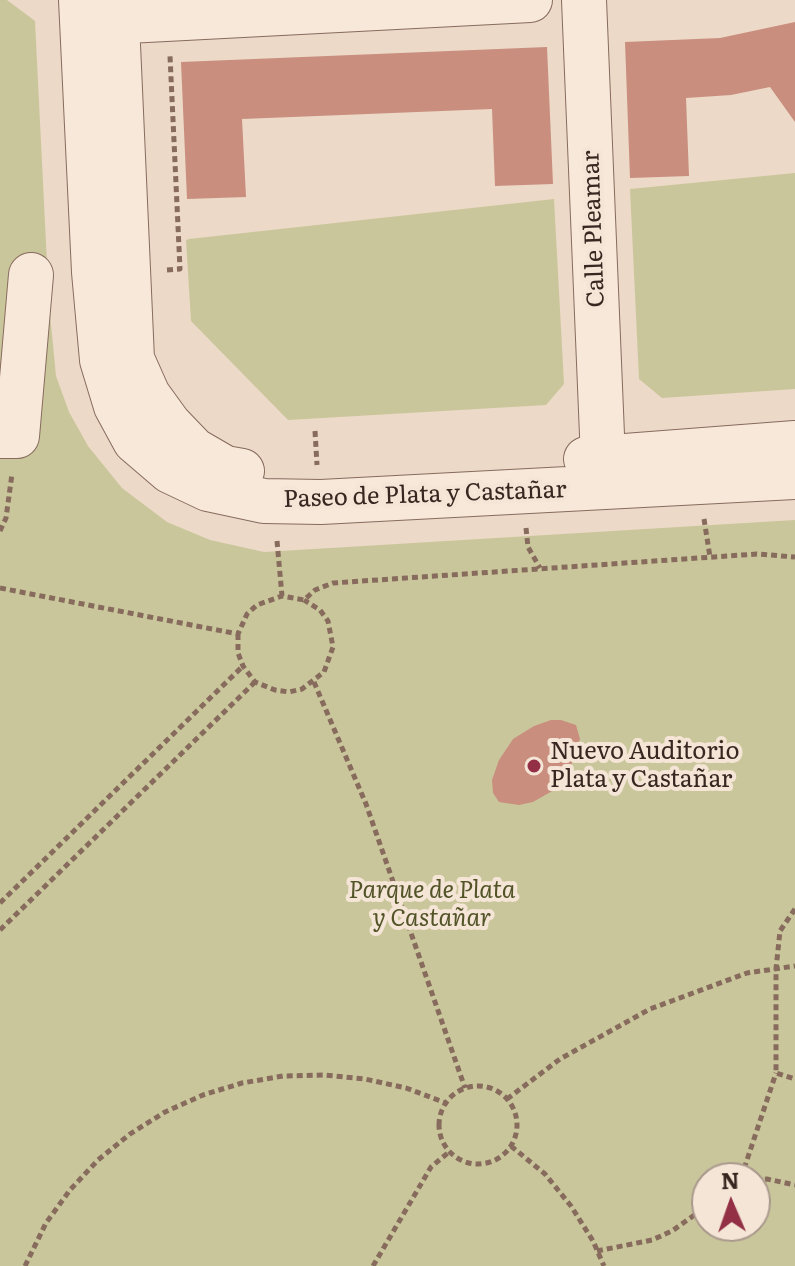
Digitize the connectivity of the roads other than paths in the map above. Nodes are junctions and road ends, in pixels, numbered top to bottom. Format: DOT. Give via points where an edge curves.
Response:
graph roads {
  1 [pos="530,0"];
  2 [pos="584,0"];
  3 [pos="98,11"];
  4 [pos="31,275"];
  5 [pos="8,436"];
  6 [pos="795,443"];
  7 [pos="603,459"];
  8 [pos="795,477"];
  1 -- 3 [label="street"];
  2 -- 7 [label="street, Calle Pleamar"];
  3 -- 7 [label="street, Paseo de Plata y Castañar" via="132,359 148,395 194,450 225,468 268,476"];
  3 -- 8 [label="street, Paseo de Plata y Castañar" via="94,272 102,360 116,406 135,441 170,471 208,489 264,501 321,502"];
  4 -- 5 [label="street"];
  6 -- 7 [label="street, Paseo de Plata y Castañar"];
}
